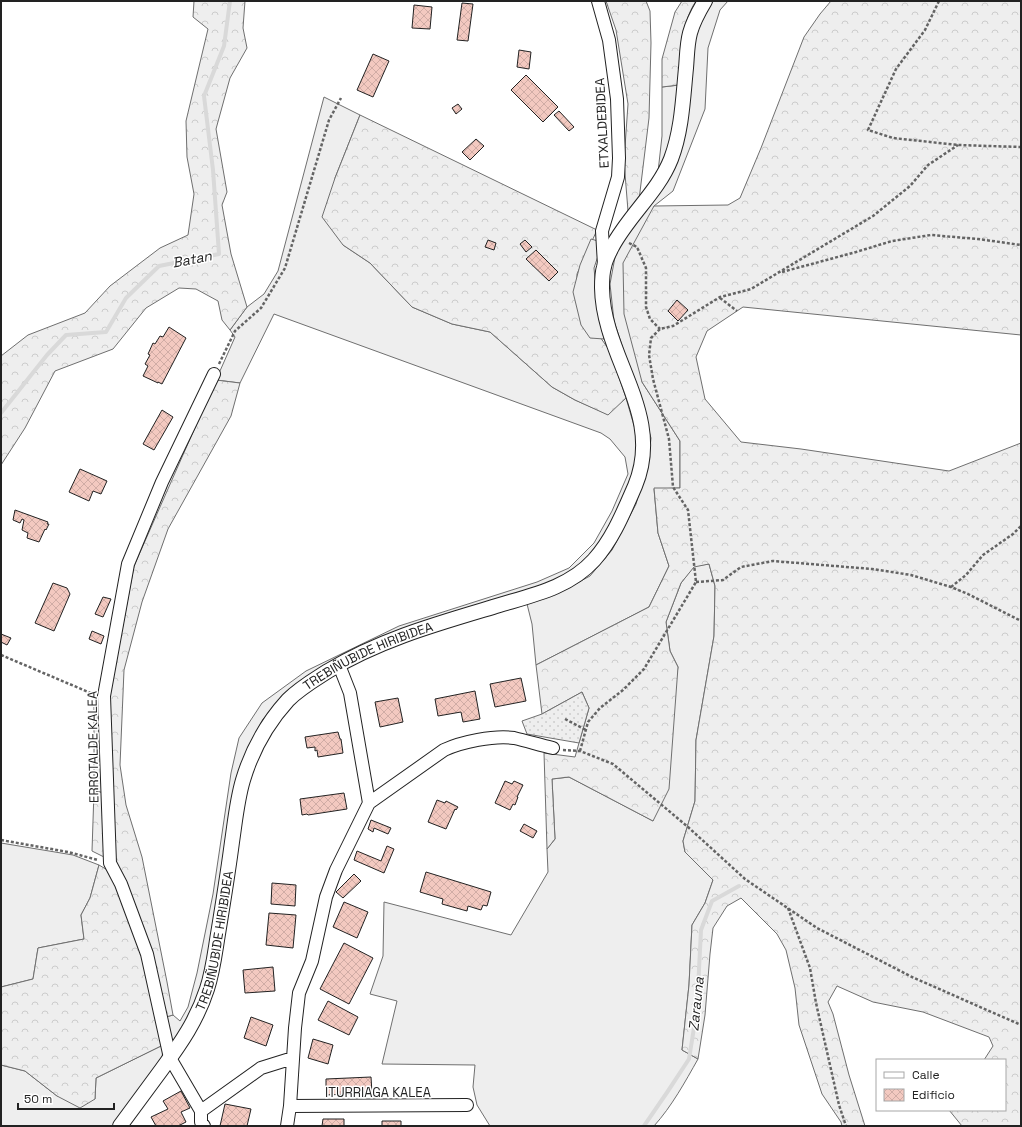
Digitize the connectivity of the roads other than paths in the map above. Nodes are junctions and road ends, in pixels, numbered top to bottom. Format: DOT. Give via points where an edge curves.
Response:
graph roads {
  1 [pos="598,1"];
  2 [pos="705,1"];
  3 [pos="604,267"];
  4 [pos="214,374"];
  5 [pos="339,665"];
  6 [pos="553,748"];
  7 [pos="369,803"];
  8 [pos="170,1058"];
  9 [pos="293,1058"];
  10 [pos="467,1105"];
  11 [pos="290,1106"];
  12 [pos="201,1110"];
  13 [pos="120,1126"];
  14 [pos="204,1126"];
  15 [pos="287,1126"];
  1 -- 3 [label="street, ETXALDEBIDEA" via="609,40 617,99 619,158 618,177 602,230"];
  2 -- 3 [label="street, TREBIÑUBIDE HIRIBIDEA" via="689,35 682,111 672,155 664,174 618,236"];
  3 -- 5 [label="street, TREBIÑUBIDE HIRIBIDEA" via="604,307 619,359 638,408 644,439 636,482 604,547 582,571 570,580 546,591 408,634"];
  4 -- 8 [label="street, ERROTALDE KALEA" via="162,482 128,564 104,696 110,863 121,884 147,954"];
  5 -- 7 [label="street" via="350,693"];
  5 -- 8 [label="street, TREBIÑUBIDE HIRIBIDEA" via="304,686 290,698 262,734 251,757 237,810 212,971 200,1011"];
  6 -- 7 [label="street" via="512,738 466,742 444,750"];
  7 -- 9 [label="street" via="336,870 326,897 312,962 299,993"];
  8 -- 12 [label="street, ERROTALDE KALEA"];
  8 -- 13 [label="street, TREBIÑUBIDE HIRIBIDEA"];
  9 -- 11 [label="street"];
  9 -- 12 [label="street" via="260,1068"];
  10 -- 11 [label="street, ITURRIAGA KALEA"];
  11 -- 15 [label="street"];
  12 -- 14 [label="street" via="201,1122"];
}
